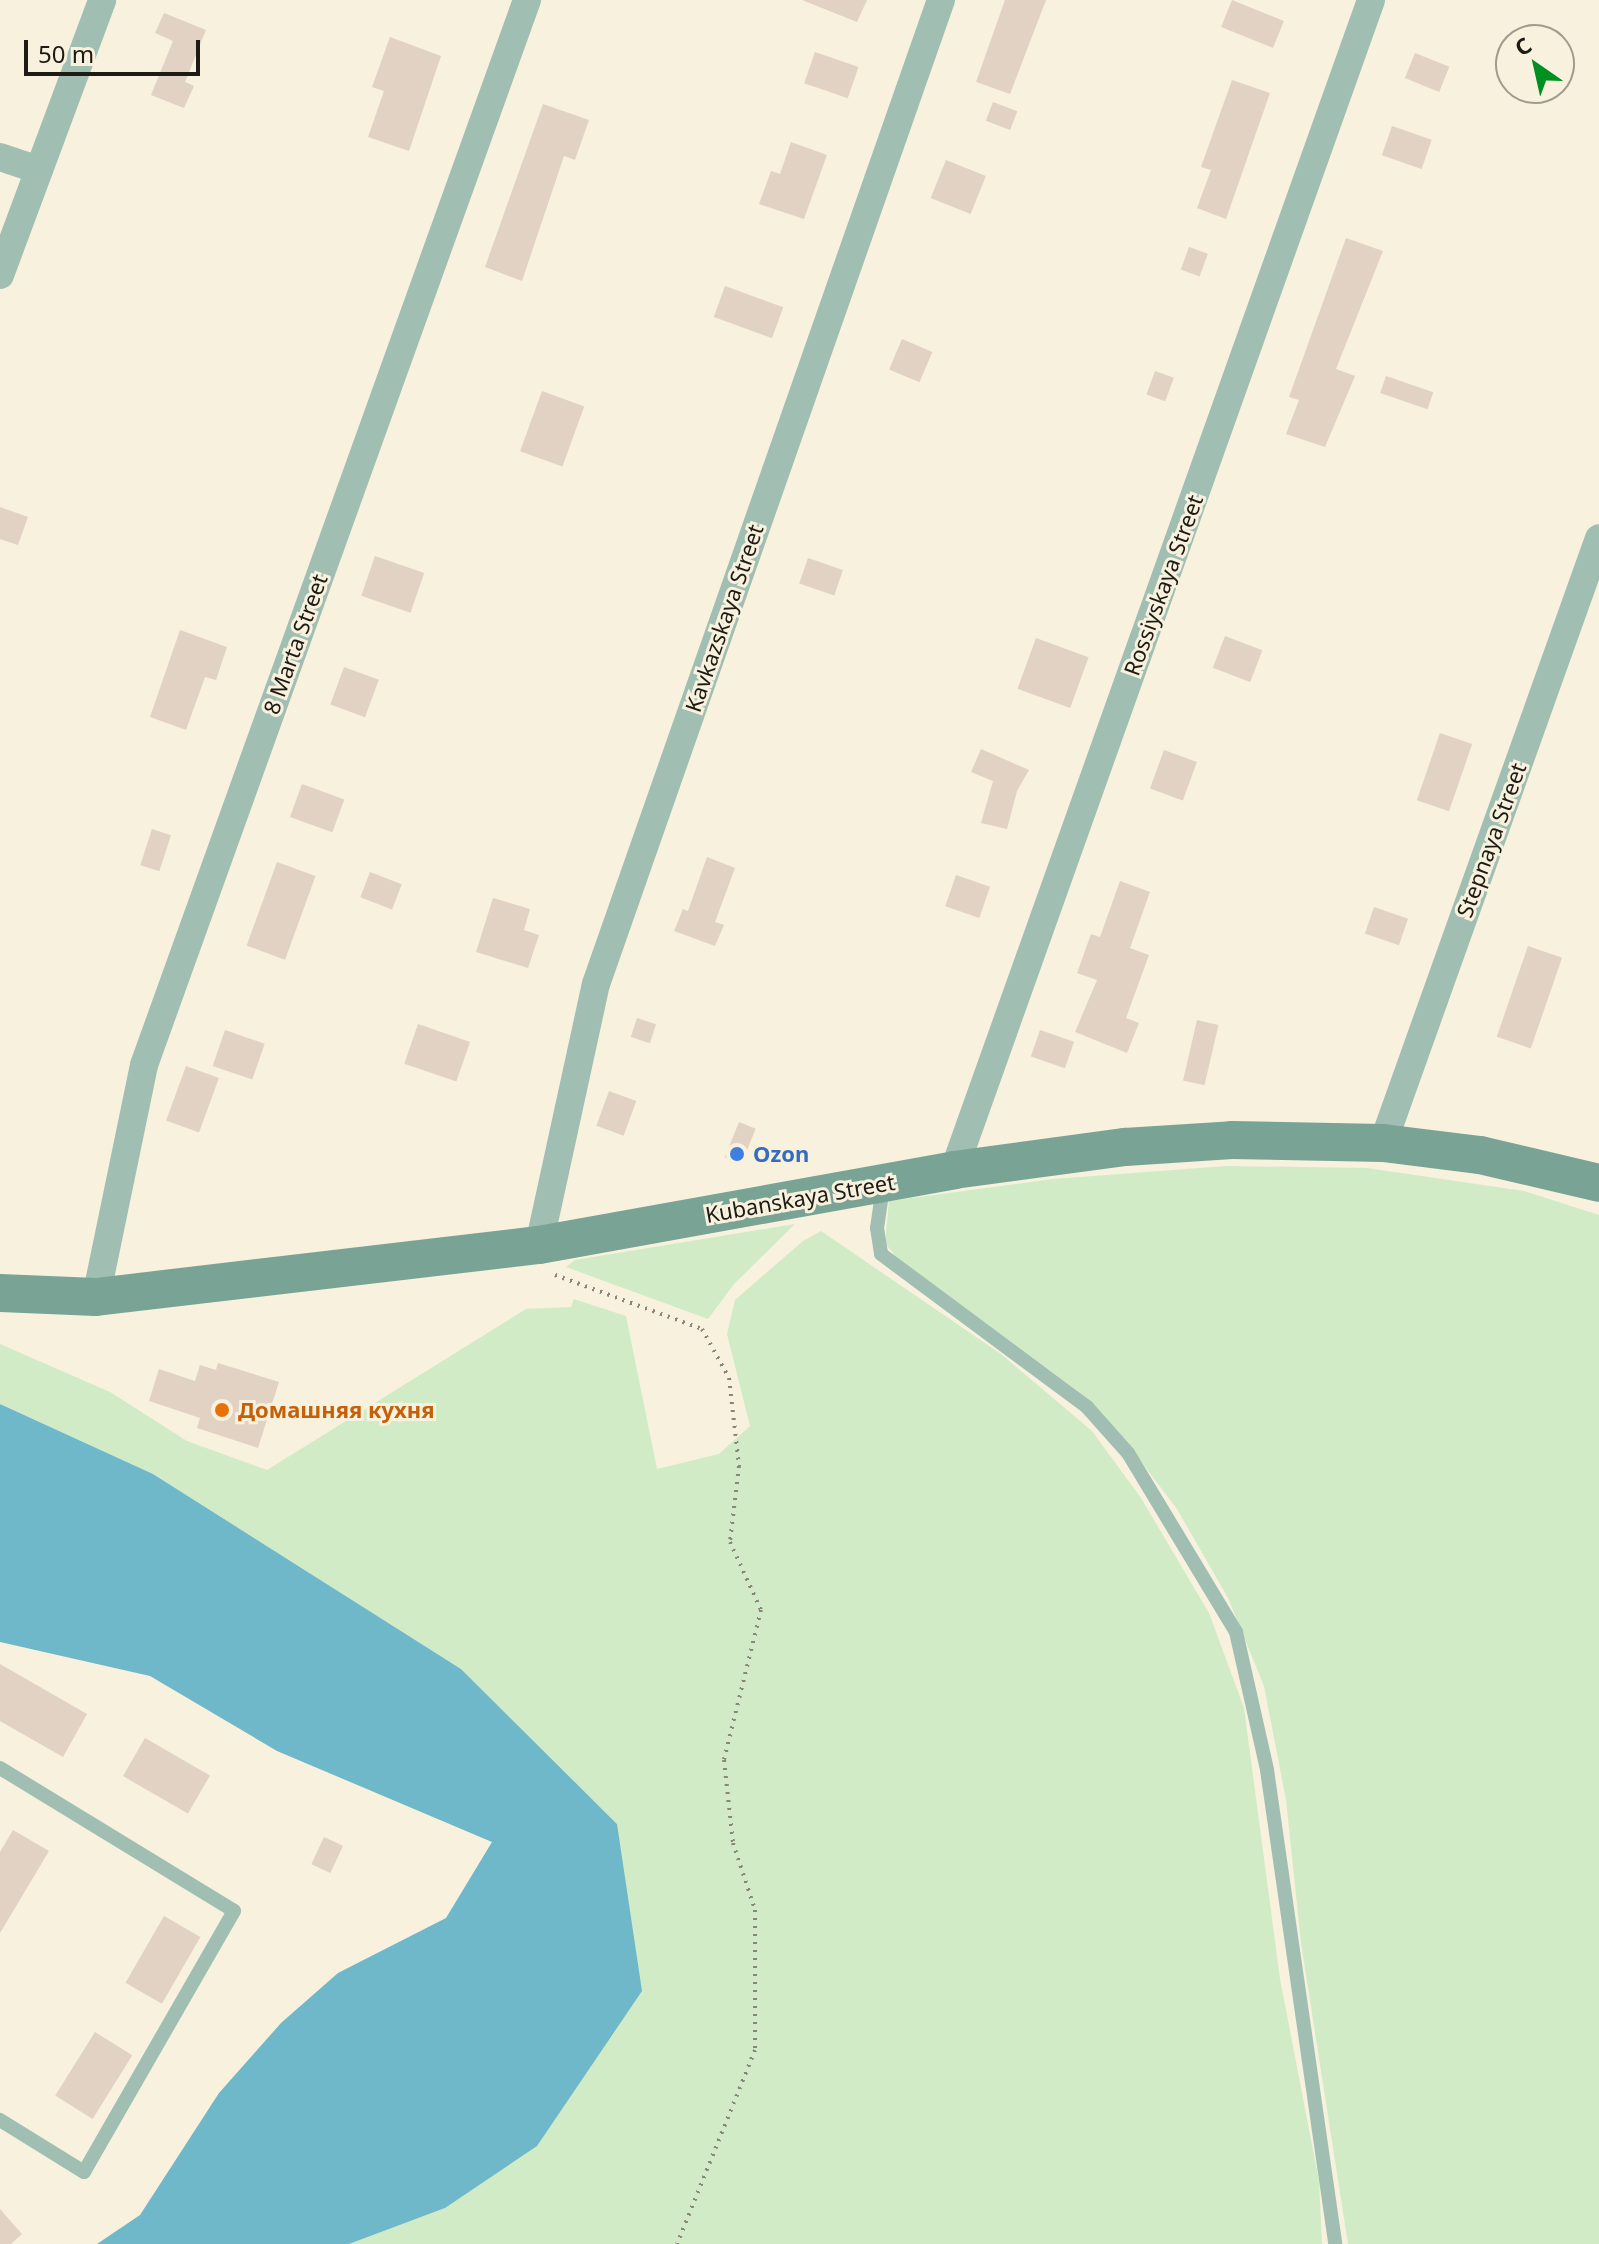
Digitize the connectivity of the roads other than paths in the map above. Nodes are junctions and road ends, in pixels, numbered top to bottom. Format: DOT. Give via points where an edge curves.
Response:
graph roads {
  1 [pos="102,0"];
  2 [pos="527,0"];
  3 [pos="941,0"];
  4 [pos="1371,0"];
  5 [pos="0,157"];
  6 [pos="39,170"];
  7 [pos="0,275"];
  8 [pos="1599,538"];
  9 [pos="1383,1143"];
  10 [pos="954,1170"];
  11 [pos="883,1183"];
  12 [pos="1599,1183"];
  13 [pos="539,1245"];
  14 [pos="0,1293"];
  15 [pos="96,1297"];
  16 [pos="0,1768"];
  17 [pos="0,2120"];
  18 [pos="1335,2244"];
  1 -- 6 [label="street"];
  2 -- 15 [label="street, 8 Marta Street" via="144,1065"];
  3 -- 13 [label="street, Kavkazskaya Street" via="596,984"];
  4 -- 10 [label="street, Rossiyskaya Street"];
  5 -- 6 [label="street"];
  6 -- 7 [label="street"];
  8 -- 9 [label="street, Stepnaya Street"];
  9 -- 10 [label="main road, Kubanskaya Street" via="1232,1140 1125,1147"];
  9 -- 12 [label="main road, Kubanskaya Street" via="1480,1155"];
  10 -- 11 [label="main road, Kubanskaya Street"];
  11 -- 13 [label="main road, Kubanskaya Street"];
  11 -- 18 [label="lane" via="877,1228 881,1254 1087,1407 1128,1453 1236,1632 1267,1770"];
  13 -- 15 [label="main road, Kubanskaya Street"];
  14 -- 15 [label="main road, Kubanskaya Street"];
  16 -- 17 [label="lane" via="234,1911 84,2172"];
}
